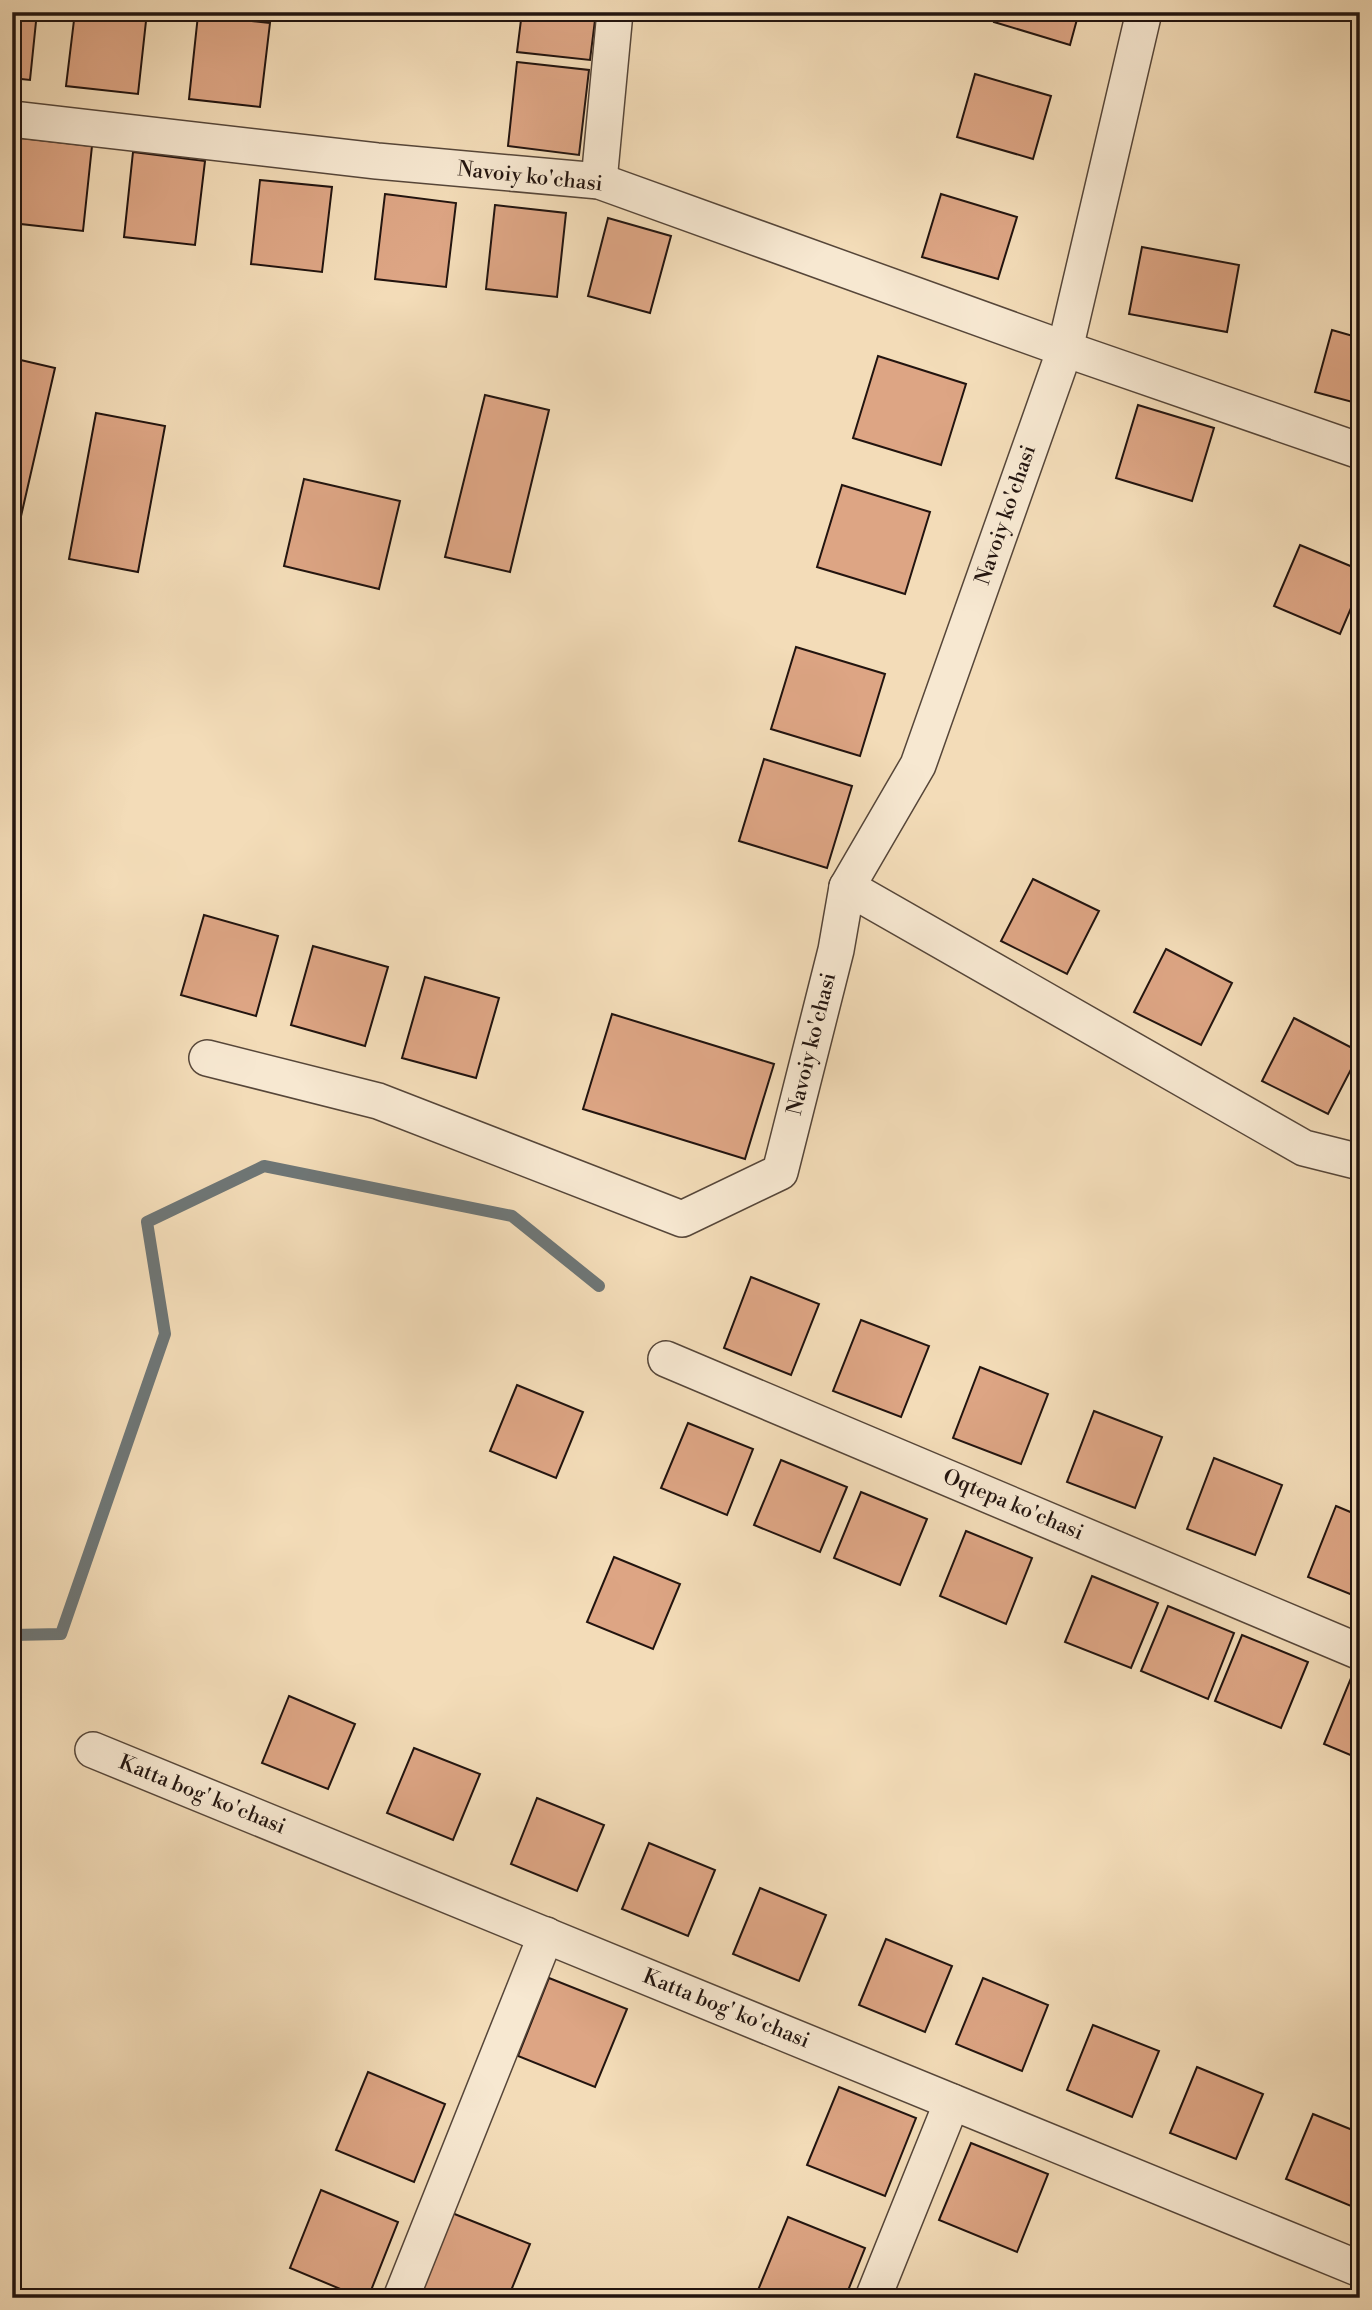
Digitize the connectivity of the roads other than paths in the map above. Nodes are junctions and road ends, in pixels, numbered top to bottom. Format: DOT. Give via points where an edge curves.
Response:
graph roads {
  1 [pos="615,12"];
  2 [pos="1144,12"];
  3 [pos="12,120"];
  4 [pos="598,181"];
  5 [pos="1065,349"];
  6 [pos="1360,451"];
  7 [pos="847,887"];
  8 [pos="207,1058"];
  9 [pos="1360,1162"];
  10 [pos="666,1359"];
  11 [pos="1360,1651"];
  12 [pos="93,1750"];
  13 [pos="546,1936"];
  14 [pos="952,2102"];
  15 [pos="1360,2269"];
  16 [pos="401,2298"];
  17 [pos="873,2298"];
  1 -- 4 [label="street"];
  2 -- 5 [label="street"];
  3 -- 4 [label="street, Navoiy ko'chasi"];
  4 -- 5 [label="street, Navoiy ko'chasi"];
  5 -- 6 [label="street, Navoiy ko'chasi"];
  5 -- 7 [label="street, Navoiy ko'chasi" via="918,765"];
  7 -- 8 [label="street, Navoiy ko'chasi" via="836,950 780,1172 682,1219 378,1101"];
  7 -- 9 [label="street" via="1304,1147"];
  10 -- 11 [label="street, Oqtepa ko'chasi"];
  12 -- 13 [label="street, Katta bog' ko'chasi"];
  13 -- 14 [label="street, Katta bog' ko'chasi"];
  13 -- 16 [label="street"];
  14 -- 15 [label="street, Katta bog' ko'chasi"];
  14 -- 17 [label="street"];
}
